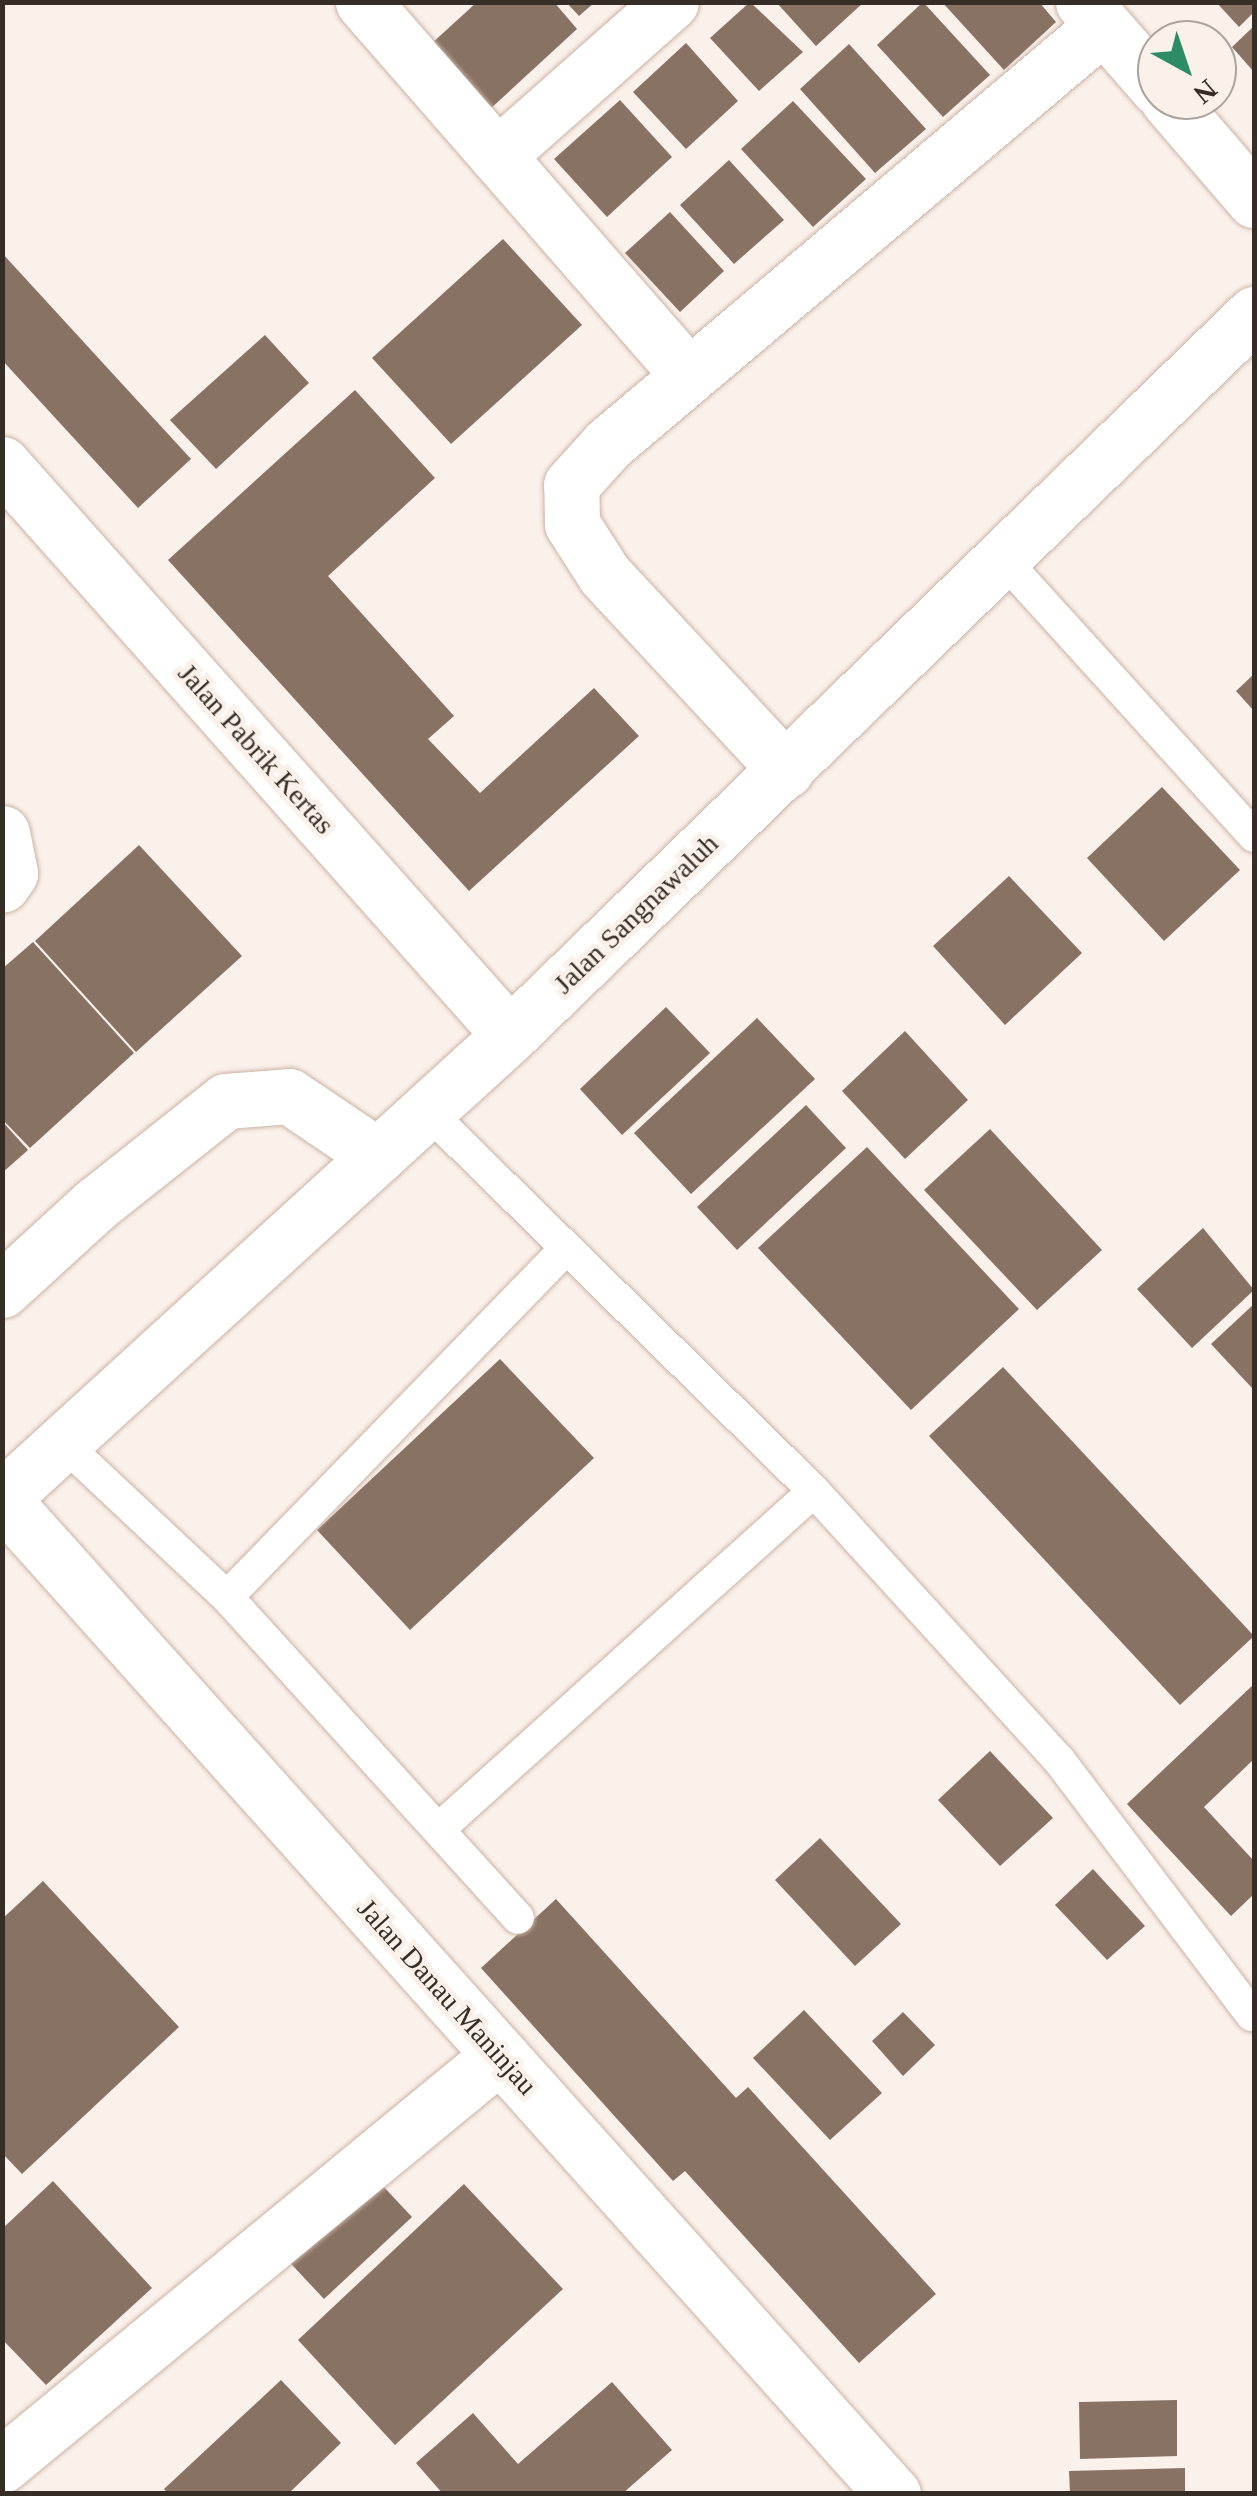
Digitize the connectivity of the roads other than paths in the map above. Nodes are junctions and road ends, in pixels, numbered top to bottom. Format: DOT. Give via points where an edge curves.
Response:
graph roads {
  1 [pos="363,2"];
  2 [pos="670,2"];
  3 [pos="1093,14"];
  4 [pos="1137,64"];
  5 [pos="1185,120"];
  6 [pos="497,156"];
  7 [pos="1254,200"];
  8 [pos="1254,314"];
  9 [pos="689,376"];
  10 [pos="2,464"];
  11 [pos="1003,559"];
  12 [pos="786,770"];
  13 [pos="2,833"];
  14 [pos="1254,836"];
  15 [pos="2,885"];
  16 [pos="510,1035"];
  17 [pos="427,1111"];
  18 [pos="378,1156"];
  19 [pos="564,1251"];
  20 [pos="2,1290"];
  21 [pos="63,1443"];
  22 [pos="814,1491"];
  23 [pos="2,1498"];
  24 [pos="227,1597"];
  25 [pos="440,1828"];
  26 [pos="518,1918"];
  27 [pos="1252,2015"];
  28 [pos="500,2055"];
  29 [pos="2,2464"];
  30 [pos="2,2480"];
  31 [pos="15,2494"];
  32 [pos="893,2494"];
  1 -- 6 [label="street"];
  2 -- 6 [label="street"];
  3 -- 4 [label="street"];
  3 -- 9 [label="street"];
  5 -- 7 [label="street"];
  6 -- 9 [label="street"];
  8 -- 11 [label="street, Jalan Sangnawaluh"];
  9 -- 12 [label="street" via="608,444 572,485 572,524 604,574"];
  10 -- 16 [label="street, Jalan Pabrik Kertas"];
  11 -- 12 [label="street, Jalan Sangnawaluh"];
  11 -- 14 [label="lane"];
  12 -- 16 [label="street, Jalan Sangnawaluh"];
  13 -- 15 [label="street" via="10,873"];
  16 -- 17 [label="street, Jalan Sangnawaluh"];
  17 -- 18 [label="street, Jalan Sangnawaluh"];
  17 -- 19 [label="lane"];
  18 -- 20 [label="street" via="289,1096 226,1101 96,1204"];
  18 -- 21 [label="street, Jalan Sangnawaluh"];
  19 -- 22 [label="lane"];
  19 -- 24 [label="lane"];
  21 -- 23 [label="street, Jalan Sangnawaluh"];
  21 -- 24 [label="lane"];
  22 -- 25 [label="lane"];
  22 -- 27 [label="lane" via="1060,1760"];
  23 -- 28 [label="street, Jalan Danau Maninjau"];
  24 -- 25 [label="lane"];
  25 -- 26 [label="lane"];
  28 -- 29 [label="street"];
  28 -- 32 [label="street, Jalan Danau Maninjau"];
  30 -- 31 [label="street"];
}
